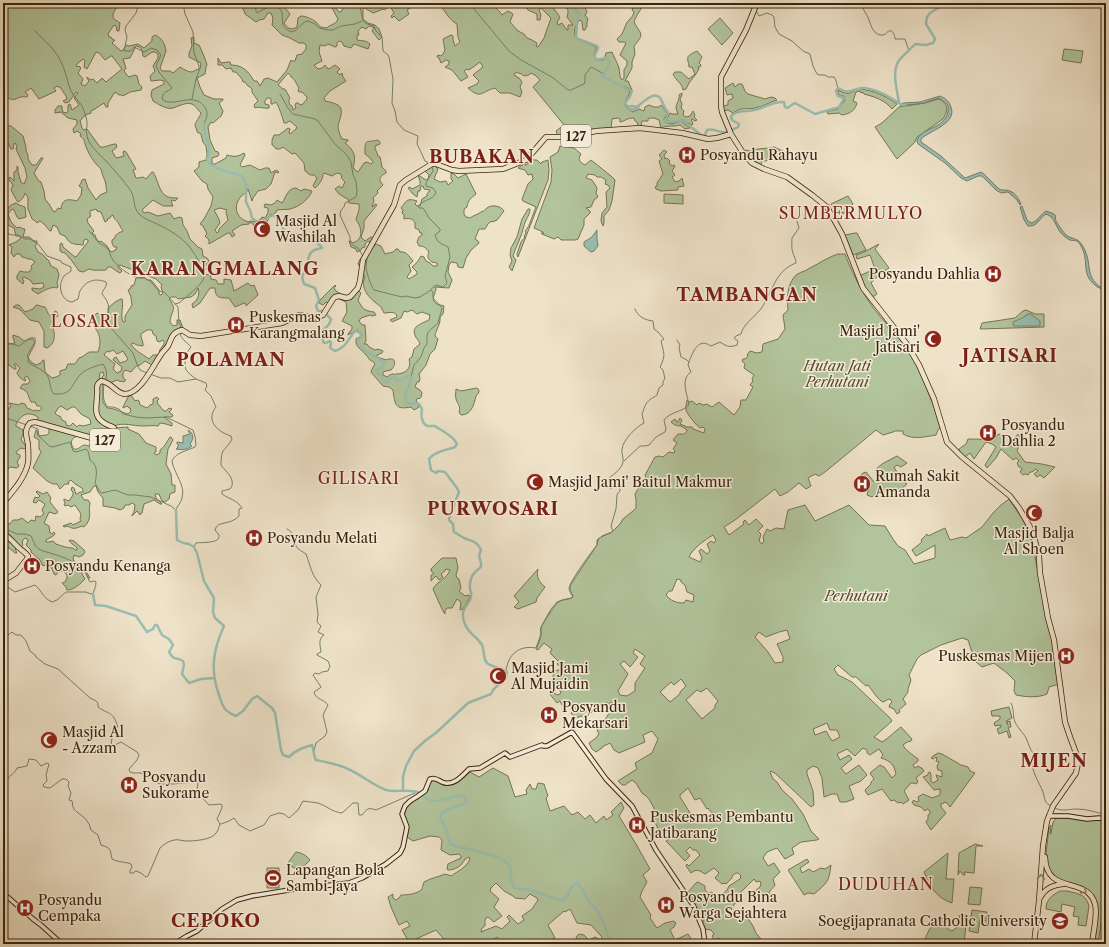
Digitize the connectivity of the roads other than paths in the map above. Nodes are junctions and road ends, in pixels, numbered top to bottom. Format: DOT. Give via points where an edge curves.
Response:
graph roads {
  1 [pos="757,3"];
  2 [pos="730,132"];
  3 [pos="3,502"];
  4 [pos="3,533"];
  5 [pos="3,581"];
  6 [pos="1049,818"];
  7 [pos="1106,819"];
  8 [pos="1064,884"];
  9 [pos="3,893"];
  10 [pos="1039,901"];
  11 [pos="62,944"];
  12 [pos="174,944"];
  13 [pos="705,944"];
  14 [pos="1034,944"];
  15 [pos="1092,944"];
  1 -- 2 [label="main road" via="721,77 721,106"];
  2 -- 3 [label="main road, 127" via="708,139 643,128 596,131 574,137 546,137 526,160 501,170 456,171 436,164 430,166 400,186 394,205 364,259 356,290 349,298 335,297 322,316 318,317 300,315 282,323 204,336 193,336 180,330 173,335 168,347 149,374 134,390 124,394 106,382 97,385 96,411 100,419 114,428 115,434 109,438 98,440 32,422 26,434 28,465 20,481"];
  2 -- 6 [label="main road" via="752,163 787,177 827,206 842,234 863,288 906,343 919,365 934,399 947,442 1010,496 1032,532 1054,640 1065,722 1078,761 1076,772 1053,807"];
  4 -- 5 [label="main road" via="28,556 16,573"];
  6 -- 7 [label="main road" via="1068,816"];
  6 -- 8 [label="main road" via="1046,868 1053,878"];
  10 -- 6 [label="main road, one-way" via="1044,840"];
  8 -- 10 [label="main road" via="1049,887"];
  8 -- 15 [label="main road, one-way" via="1080,887 1093,899 1096,914"];
  9 -- 11 [label="main road"];
  10 -- 14 [label="main road"];
  12 -- 13 [label="main road" via="197,931 231,904 244,898 356,881 378,869 402,850 407,827 402,812 408,802 425,791 432,778 444,783 455,782 469,769 480,768 504,753 510,757 542,745 547,746 572,732 606,779 631,804 656,850 693,905 703,929"];
}
